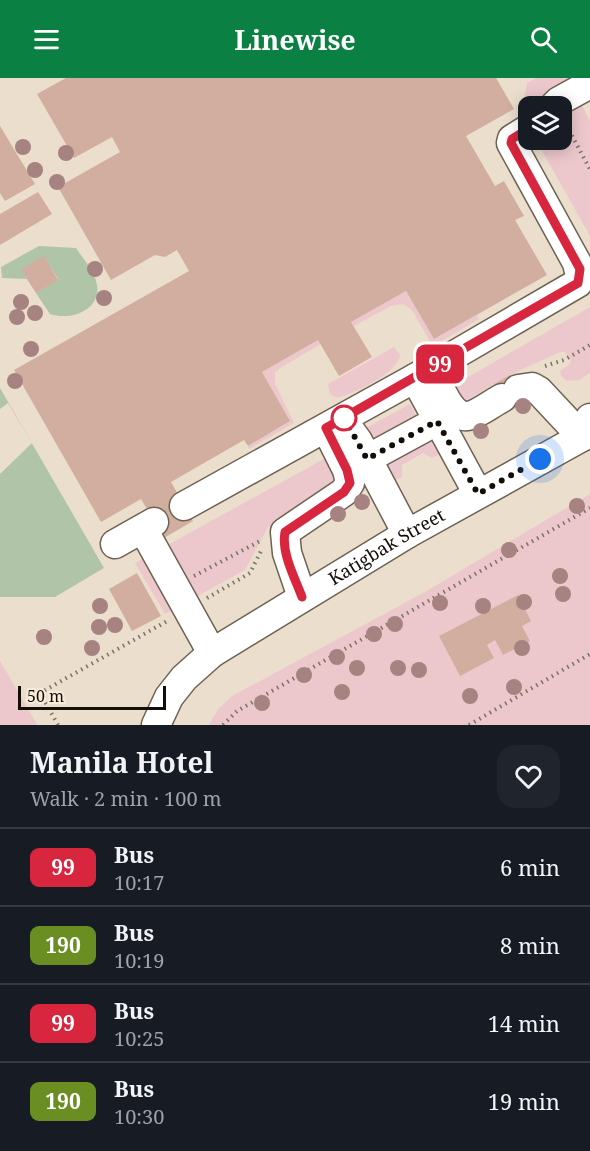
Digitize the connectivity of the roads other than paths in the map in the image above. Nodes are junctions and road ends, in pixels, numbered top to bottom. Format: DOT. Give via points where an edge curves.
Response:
graph roads {
  1 [pos="590,84"];
  2 [pos="568,96"];
  3 [pos="518,135"];
  4 [pos="584,280"];
  5 [pos="423,374"];
  6 [pos="437,421"];
  7 [pos="334,423"];
  8 [pos="587,431"];
  9 [pos="367,459"];
  10 [pos="478,494"];
  11 [pos="184,506"];
  12 [pos="407,534"];
  13 [pos="116,544"];
  14 [pos="302,597"];
  15 [pos="212,652"];
  16 [pos="156,725"];
  1 -- 2 [label="street"];
  3 -- 4 [label="street" via="511,143"];
  4 -- 5 [label="street"];
  5 -- 6 [label="street"];
  5 -- 7 [label="street"];
  5 -- 8 [label="street" via="460,415 470,415 510,393 532,387"];
  6 -- 9 [label="street"];
  6 -- 10 [label="street"];
  7 -- 9 [label="street"];
  7 -- 11 [label="street"];
  7 -- 14 [label="street" via="350,483 344,492 285,532 286,553"];
  8 -- 10 [label="street, Katigbak Street"];
  9 -- 12 [label="street"];
  10 -- 12 [label="street, Katigbak Street"];
  12 -- 14 [label="street, Katigbak Street"];
  13 -- 15 [label="street" via="149,526 181,598"];
  14 -- 15 [label="street, Katigbak Street"];
  15 -- 16 [label="street, Katigbak Street" via="176,687"];
}
